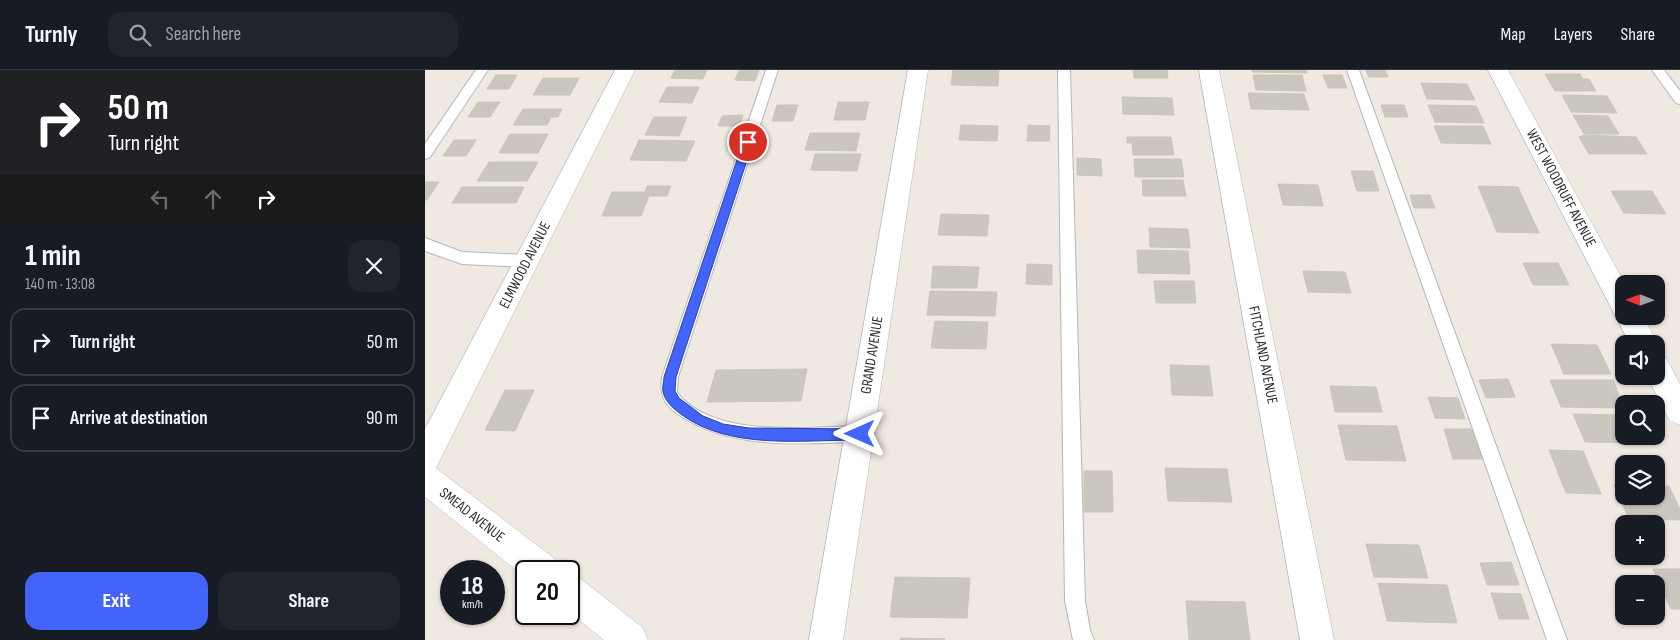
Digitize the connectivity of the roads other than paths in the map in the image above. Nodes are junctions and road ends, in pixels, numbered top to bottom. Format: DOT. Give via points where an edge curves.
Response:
graph roads {
  1 [pos="482,70"];
  2 [pos="625,70"];
  3 [pos="772,70"];
  4 [pos="918,70"];
  5 [pos="1064,70"];
  6 [pos="1209,70"];
  7 [pos="1353,70"];
  8 [pos="1498,70"];
  9 [pos="1658,70"];
  10 [pos="1680,100"];
  11 [pos="425,154"];
  12 [pos="425,244"];
  13 [pos="528,261"];
  14 [pos="1615,289"];
  15 [pos="1665,384"];
  16 [pos="1680,412"];
  17 [pos="860,434"];
  18 [pos="425,459"];
  19 [pos="425,478"];
  20 [pos="529,560"];
  21 [pos="580,600"];
  22 [pos="631,640"];
  23 [pos="826,640"];
  24 [pos="1084,640"];
  25 [pos="1317,640"];
  26 [pos="1557,640"];
  1 -- 11 [label="lane"];
  2 -- 13 [label="street, ELMWOOD AVENUE"];
  3 -- 17 [label="lane" via="670,377 669,391 674,402 699,420 722,430 749,434"];
  4 -- 17 [label="street, GRAND AVENUE"];
  5 -- 24 [label="lane" via="1075,601"];
  6 -- 25 [label="street, FITCHLAND AVENUE"];
  7 -- 26 [label="lane"];
  8 -- 14 [label="street, WEST WOODRUFF AVENUE"];
  9 -- 10 [label="lane"];
  12 -- 13 [label="lane" via="452,258"];
  13 -- 18 [label="street, ELMWOOD AVENUE"];
  15 -- 16 [label="street"];
  17 -- 23 [label="street, GRAND AVENUE"];
  19 -- 20 [label="street, SMEAD AVENUE"];
  21 -- 22 [label="street"];
}
